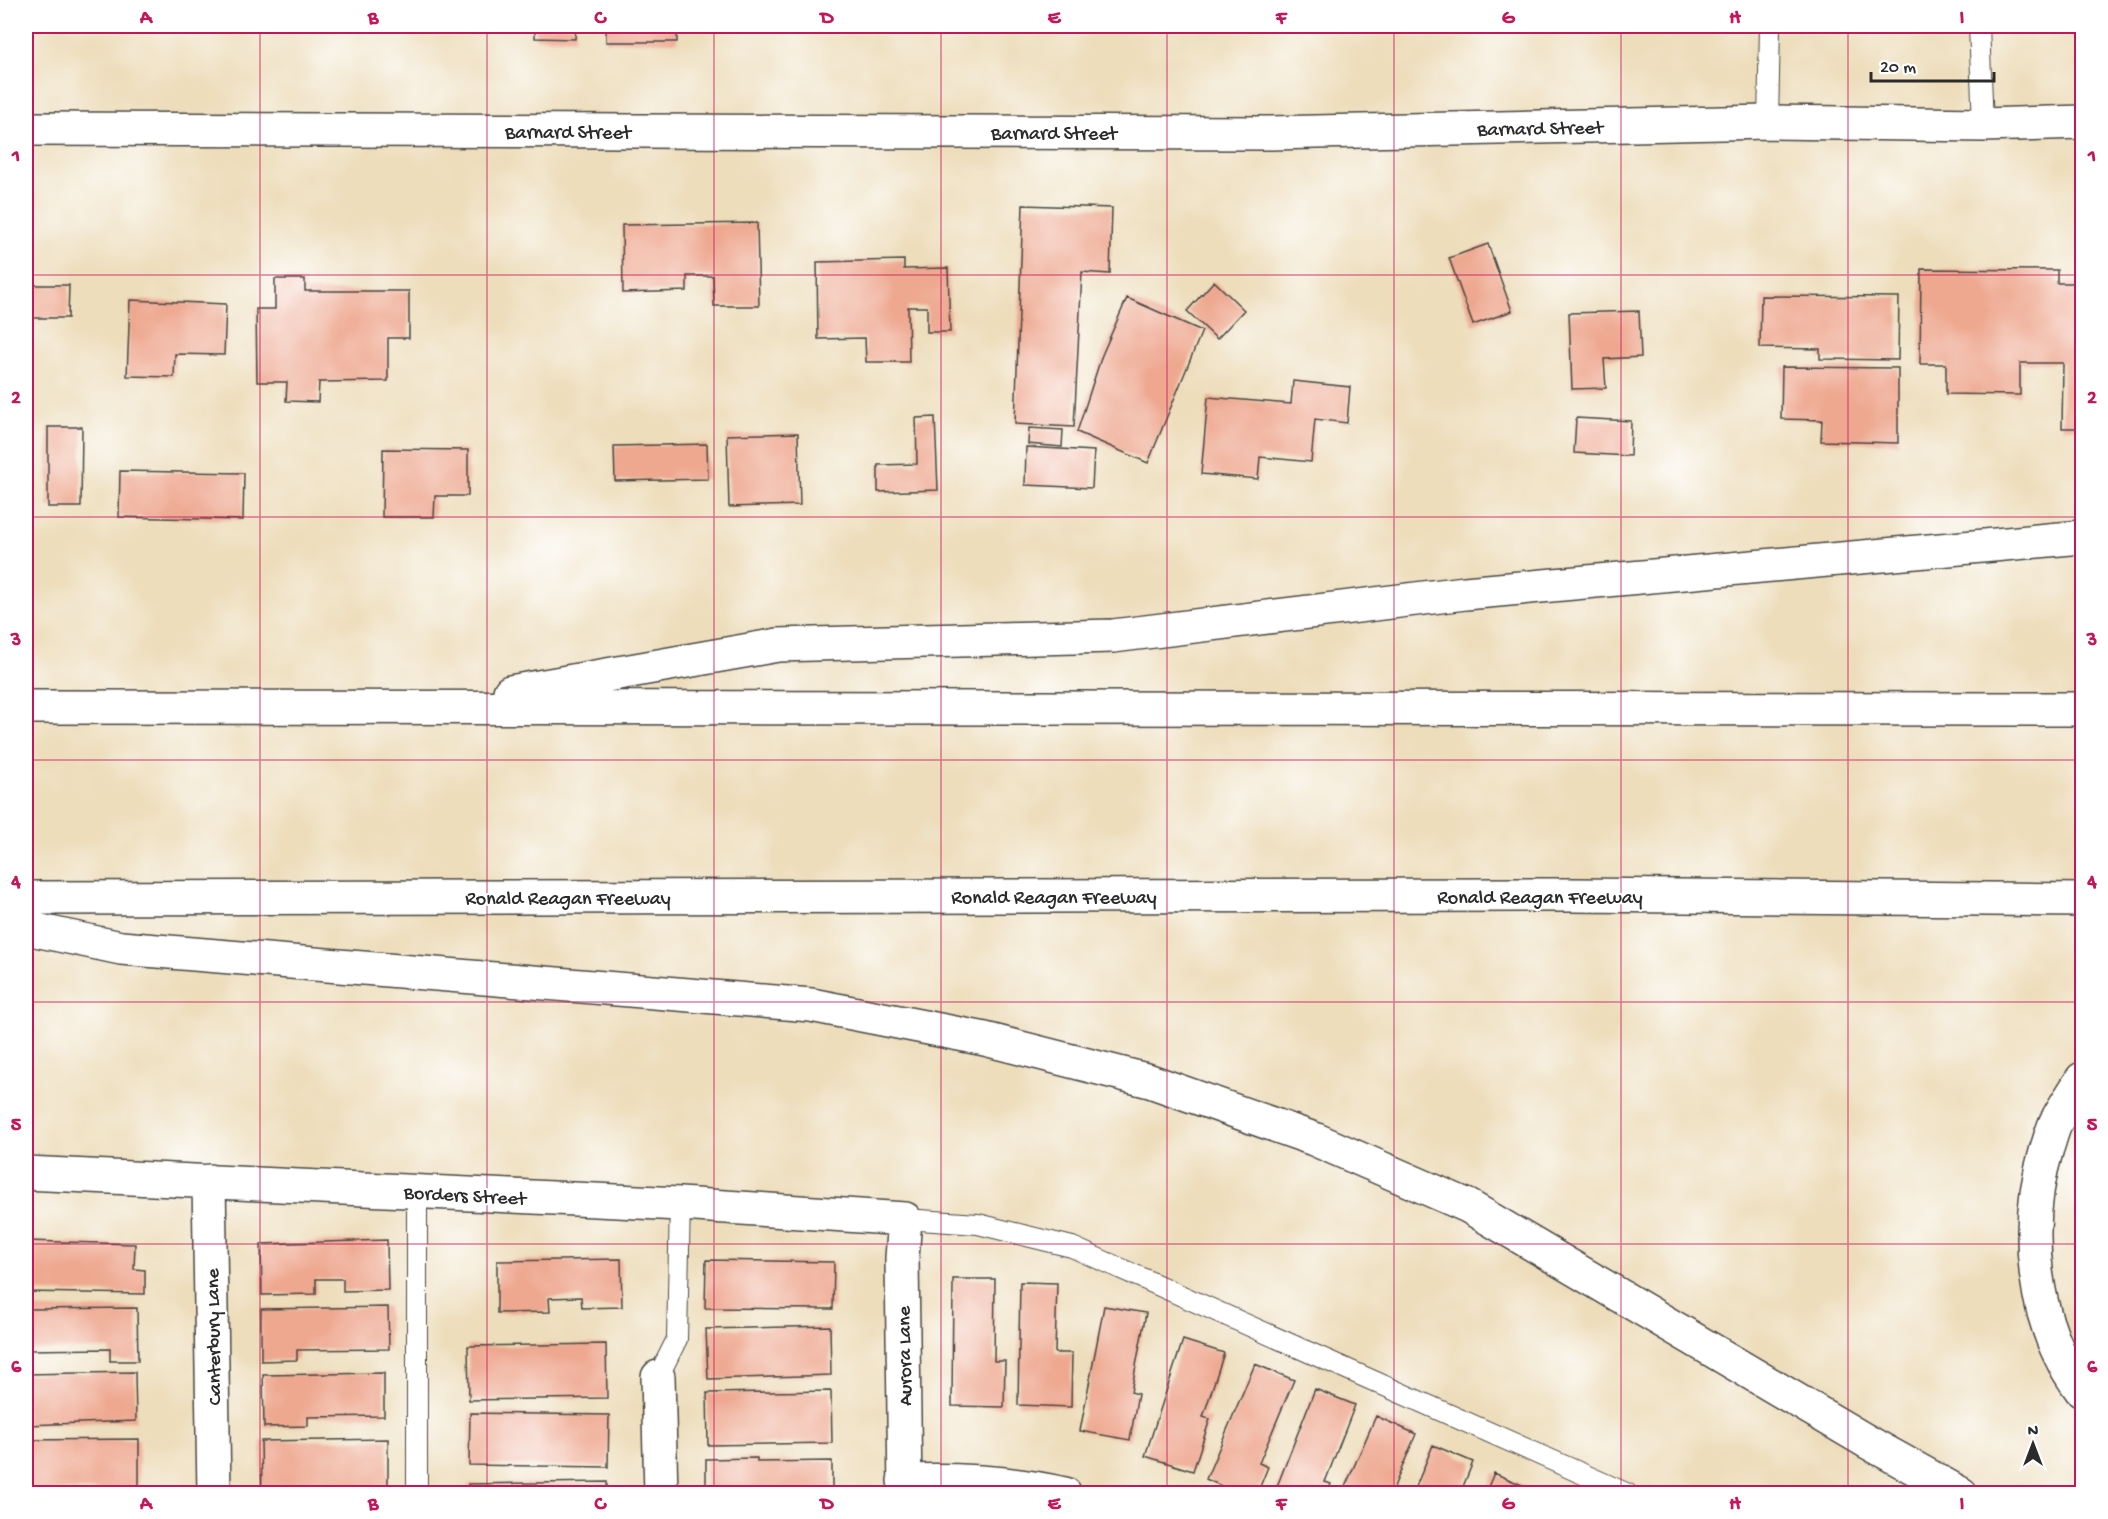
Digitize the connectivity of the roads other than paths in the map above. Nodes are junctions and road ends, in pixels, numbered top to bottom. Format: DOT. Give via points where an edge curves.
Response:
graph roads {
  1 [pos="1770,26"];
  2 [pos="1979,26"];
  3 [pos="1768,122"];
  4 [pos="2082,122"];
  5 [pos="1983,125"];
  6 [pos="26,129"];
  7 [pos="2082,537"];
  8 [pos="26,707"];
  9 [pos="425,707"];
  10 [pos="2082,708"];
  11 [pos="26,898"];
  12 [pos="2082,900"];
  13 [pos="26,928"];
  14 [pos="2082,1079"];
  15 [pos="26,1173"];
  16 [pos="209,1181"];
  17 [pos="417,1192"];
  18 [pos="680,1204"];
  19 [pos="905,1219"];
  20 [pos="658,1377"];
  21 [pos="2082,1391"];
  22 [pos="904,1487"];
  23 [pos="214,1494"];
  24 [pos="417,1494"];
  25 [pos="661,1494"];
  26 [pos="1065,1494"];
  27 [pos="1628,1494"];
  28 [pos="1961,1494"];
  1 -- 3 [label="lane"];
  2 -- 5 [label="lane"];
  3 -- 5 [label="main road, Barnard Street"];
  3 -- 6 [label="main road, Barnard Street" via="1270,133"];
  4 -- 5 [label="main road, Barnard Street"];
  7 -- 9 [label="main road" via="1465,593 1113,636 778,645"];
  8 -- 9 [label="main road"];
  9 -- 10 [label="main road"];
  11 -- 12 [label="main road, Ronald Reagan Freeway" via="1573,895"];
  13 -- 28 [label="main road" via="121,948 811,1005 985,1039 1150,1081 1314,1139 1468,1206"];
  14 -- 21 [label="main road" via="2055,1123 2038,1176 2034,1219 2035,1269 2046,1316 2059,1351"];
  15 -- 16 [label="main road, Borders Street"];
  16 -- 17 [label="main road, Borders Street"];
  16 -- 23 [label="main road, Canterbury Lane"];
  17 -- 18 [label="main road, Borders Street"];
  17 -- 24 [label="lane"];
  18 -- 19 [label="main road, Borders Street"];
  18 -- 20 [label="lane" via="677,1339"];
  19 -- 22 [label="main road, Aurora Lane"];
  19 -- 27 [label="lane" via="978,1224 1072,1247"];
  20 -- 25 [label="main road"];
  22 -- 26 [label="main road" via="943,1479 1033,1486"];
}
